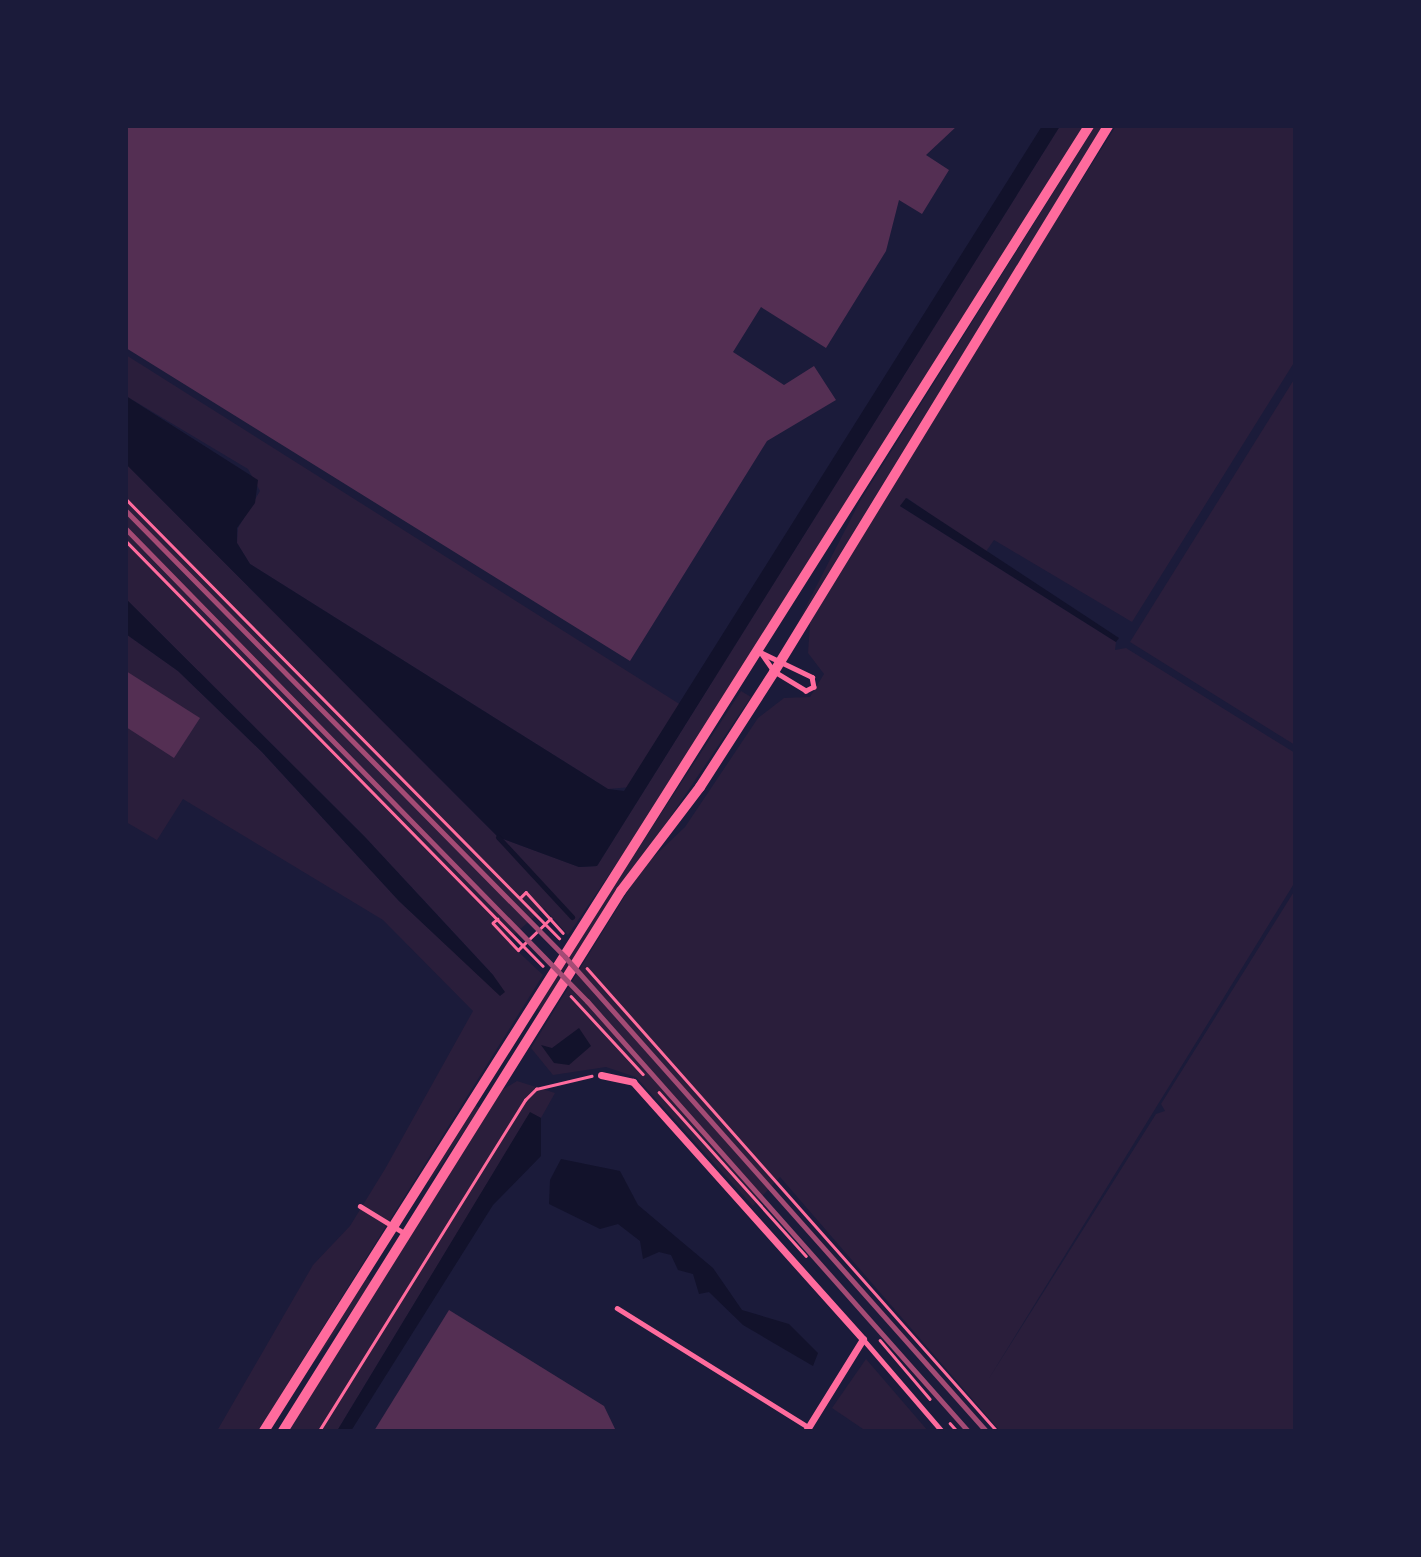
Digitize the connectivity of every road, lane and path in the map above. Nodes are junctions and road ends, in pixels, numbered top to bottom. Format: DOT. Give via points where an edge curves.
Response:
graph roads {
  1 [pos="1089,126"];
  2 [pos="1108,126"];
  3 [pos="760,652"];
  4 [pos="782,657"];
  5 [pos="774,672"];
  6 [pos="520,898"];
  7 [pos="498,918"];
  8 [pos="550,918"];
  9 [pos="570,940"];
  10 [pos="601,1074"];
  11 [pos="360,1206"];
  12 [pos="393,1226"];
  13 [pos="406,1234"];
  14 [pos="617,1308"];
  15 [pos="863,1339"];
  16 [pos="807,1429"];
  17 [pos="264,1431"];
  18 [pos="283,1431"];
  19 [pos="319,1431"];
  20 [pos="942,1431"];
  1 -- 3 [label="street"];
  2 -- 4 [label="street"];
  3 -- 4 [label="lane"];
  3 -- 5 [label="lane"];
  3 -- 9 [label="street"];
  4 -- 5 [label="street"];
  4 -- 5 [label="lane" via="812,677 814,687 806,691"];
  5 -- 13 [label="street" via="700,787 621,891"];
  6 -- 8 [label="path" via="526,892"];
  7 -- 8 [label="path" via="493,923 516,948"];
  8 -- 9 [label="path"];
  9 -- 12 [label="street"];
  10 -- 15 [label="street" via="633,1082"];
  10 -- 19 [label="path" via="536,1089 525,1100"];
  11 -- 12 [label="lane"];
  12 -- 13 [label="lane"];
  12 -- 17 [label="street"];
  13 -- 18 [label="street"];
  14 -- 16 [label="lane"];
  15 -- 16 [label="street"];
  15 -- 20 [label="lane"];
}
